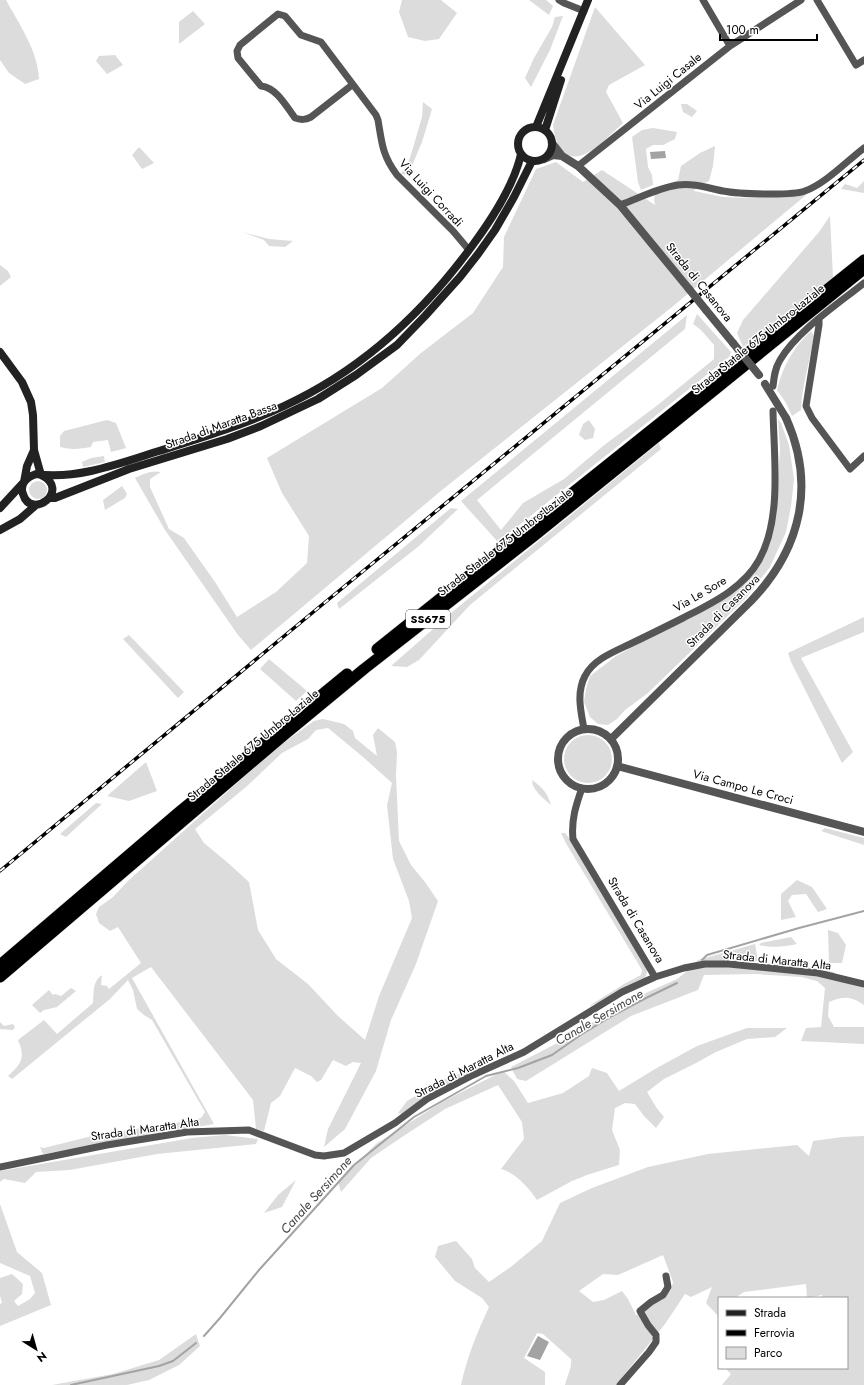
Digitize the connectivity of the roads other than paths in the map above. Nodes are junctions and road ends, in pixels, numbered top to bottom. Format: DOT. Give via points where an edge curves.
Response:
graph roads {
  1 [pos="559,0"];
  2 [pos="588,0"];
  3 [pos="703,0"];
  4 [pos="801,0"];
  5 [pos="817,0"];
  6 [pos="582,15"];
  7 [pos="730,46"];
  8 [pos="864,60"];
  9 [pos="352,85"];
  10 [pos="536,128"];
  11 [pos="545,130"];
  12 [pos="552,143"];
  13 [pos="864,148"];
  14 [pos="521,154"];
  15 [pos="562,156"];
  16 [pos="544,159"];
  17 [pos="532,161"];
  18 [pos="578,166"];
  19 [pos="620,205"];
  20 [pos="469,250"];
  21 [pos="864,260"];
  22 [pos="864,269"];
  23 [pos="864,283"];
  24 [pos="819,320"];
  25 [pos="0,352"];
  26 [pos="769,385"];
  27 [pos="774,412"];
  28 [pos="34,450"];
  29 [pos="864,456"];
  30 [pos="42,475"];
  31 [pos="24,482"];
  32 [pos="50,498"];
  33 [pos="36,505"];
  34 [pos="0,508"];
  35 [pos="0,530"];
  36 [pos="584,729"];
  37 [pos="610,739"];
  38 [pos="617,766"];
  39 [pos="582,788"];
  40 [pos="864,832"];
  41 [pos="0,965"];
  42 [pos="0,977"];
  43 [pos="655,977"];
  44 [pos="864,984"];
  45 [pos="0,1167"];
  46 [pos="666,1276"];
  47 [pos="620,1385"];
  1 -- 6 [label="street"];
  2 -- 6 [label="main road"];
  3 -- 7 [label="street"];
  4 -- 7 [label="street, Via Luigi Casale"];
  5 -- 8 [label="street" via="856,65"];
  6 -- 10 [label="main road"];
  6 -- 11 [label="main road"];
  7 -- 18 [label="street, Via Luigi Casale"];
  9 -- 9 [label="street, Via Luigi Corradi" via="320,42 301,35 285,16 278,14 240,45 237,51 238,58 261,86 274,91 295,118 300,120 311,117"];
  9 -- 20 [label="street, Via Luigi Corradi" via="378,120 384,154 397,175"];
  10 -- 11 [label="main road"];
  10 -- 14 [label="main road, Strada di Maratta Bassa" via="522,134 518,143"];
  11 -- 12 [label="main road"];
  12 -- 15 [label="street, Strada di Casanova"];
  12 -- 16 [label="main road" via="550,152"];
  13 -- 19 [label="street" via="816,186 803,192 756,193 678,185"];
  14 -- 17 [label="main road"];
  14 -- 20 [label="main road, Strada di Maratta Bassa" via="518,167 506,191 488,224"];
  15 -- 16 [label="street" via="554,155"];
  15 -- 18 [label="street, Strada di Casanova"];
  16 -- 17 [label="main road"];
  17 -- 32 [label="main road, Strada di Maratta Bassa" via="495,230 460,277 397,345 356,375 318,399 261,426"];
  18 -- 19 [label="street, Strada di Casanova"];
  19 -- 26 [label="street, Strada di Casanova, bridge"];
  20 -- 30 [label="main road, Strada di Maratta Bassa" via="420,309 390,337 350,368 311,392 284,406 216,433 125,462 69,476"];
  21 -- 41 [label="highway, Strada Statale 675 Umbro-Laziale / SS675" via="319,696"];
  22 -- 42 [label="highway, Strada Statale 675 Umbro-Laziale / SS675" via="600,483 353,678"];
  23 -- 24 [label="street"];
  24 -- 26 [label="street" via="787,350"];
  24 -- 29 [label="street" via="806,406 850,469"];
  25 -- 28 [label="main road" via="22,382 31,402"];
  26 -- 37 [label="street, Strada di Casanova, bridge" via="793,434 801,474 802,497 796,526 782,562 751,601"];
  27 -- 36 [label="street, Via Le Sore" via="773,514 759,560 747,576 729,592 607,656 593,666 585,675 579,694"];
  28 -- 30 [label="main road"];
  28 -- 31 [label="main road"];
  30 -- 31 [label="main road" via="31,476"];
  30 -- 32 [label="main road" via="51,484"];
  31 -- 33 [label="main road" via="24,497"];
  31 -- 34 [label="main road"];
  32 -- 33 [label="main road"];
  33 -- 35 [label="main road" via="20,519"];
  36 -- 37 [label="street" via="598,731"];
  36 -- 39 [label="street" via="566,739 558,758 565,777 575,786"];
  37 -- 38 [label="street" via="617,752"];
  38 -- 39 [label="street" via="604,784"];
  38 -- 40 [label="street, Via Campo Le Croci"];
  39 -- 43 [label="street, Strada di Casanova" via="572,818 573,839"];
  43 -- 44 [label="street, Strada di Maratta Alta" via="684,968 729,964 818,973"];
  43 -- 45 [label="street, Strada di Maratta Alta" via="622,992 524,1052 427,1099 395,1123 344,1153 315,1155 249,1130 187,1132"];
  46 -- 47 [label="street" via="668,1287 663,1295 640,1311 656,1335 656,1342"];
}
